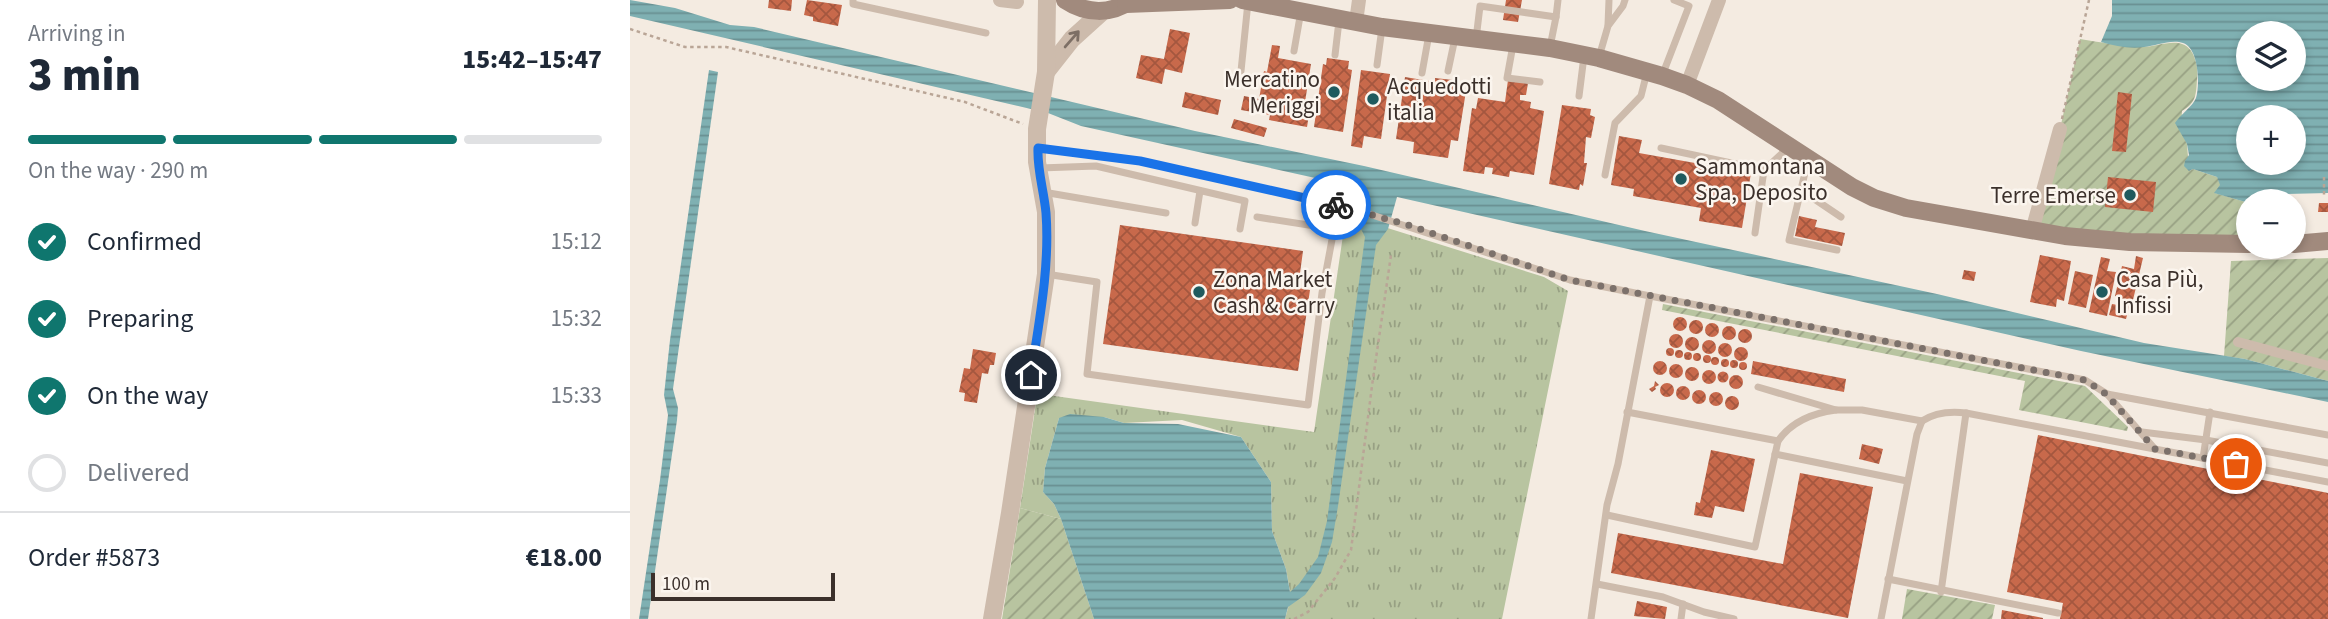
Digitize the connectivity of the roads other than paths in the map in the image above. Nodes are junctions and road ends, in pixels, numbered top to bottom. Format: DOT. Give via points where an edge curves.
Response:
graph roads {
  1 [pos="853,0"];
  2 [pos="1000,0"];
  3 [pos="1047,0"];
  4 [pos="1065,0"];
  5 [pos="1240,0"];
  6 [pos="1359,0"];
  7 [pos="1558,0"];
  8 [pos="1609,0"];
  9 [pos="1625,0"];
  10 [pos="1674,0"];
  11 [pos="1719,0"];
  12 [pos="1017,2"];
  13 [pos="1129,2"];
  14 [pos="1492,4"];
  15 [pos="1102,11"];
  16 [pos="1301,11"];
  17 [pos="1556,16"];
  18 [pos="1348,20"];
  19 [pos="1608,26"];
  20 [pos="1382,27"];
  21 [pos="986,33"];
  22 [pos="1429,34"];
  23 [pos="1455,37"];
  24 [pos="1476,38"];
  25 [pos="1514,42"];
  26 [pos="1550,48"];
  27 [pos="1294,51"];
  28 [pos="1335,55"];
  29 [pos="1591,56"];
  30 [pos="1377,65"];
  31 [pos="1241,71"];
  32 [pos="1448,71"];
  33 [pos="1422,73"];
  34 [pos="1655,73"];
  35 [pos="1045,77"];
  36 [pos="1540,82"];
  37 [pos="1687,85"];
  38 [pos="1579,96"];
  39 [pos="2060,129"];
  40 [pos="1789,146"];
  41 [pos="1038,148"];
  42 [pos="1661,148"];
  43 [pos="1809,160"];
  44 [pos="1038,167"];
  45 [pos="1764,170"];
  46 [pos="1605,175"];
  47 [pos="1801,190"];
  48 [pos="1200,191"];
  49 [pos="1042,192"];
  50 [pos="1166,212"];
  51 [pos="1257,217"];
  52 [pos="1841,218"];
  53 [pos="1195,223"];
  54 [pos="1240,229"];
  55 [pos="2032,231"];
  56 [pos="1755,233"];
  57 [pos="2328,241"];
  58 [pos="2306,243"];
  59 [pos="2236,244"];
  60 [pos="1837,250"];
  61 [pos="1046,274"];
  62 [pos="1650,296"];
  63 [pos="2238,342"];
  64 [pos="2328,366"];
  65 [pos="1758,387"];
  66 [pos="2106,394"];
  67 [pos="1836,410"];
  68 [pos="1628,412"];
  69 [pos="2210,412"];
  70 [pos="1966,413"];
  71 [pos="1922,421"];
  72 [pos="2141,431"];
  73 [pos="2328,435"];
  74 [pos="2206,440"];
  75 [pos="1778,441"];
  76 [pos="2155,449"];
  77 [pos="1775,454"];
  78 [pos="2203,458"];
  79 [pos="2328,463"];
  80 [pos="1907,481"];
  81 [pos="2328,482"];
  82 [pos="1607,514"];
  83 [pos="1888,579"];
  84 [pos="1597,584"];
  85 [pos="1941,592"];
  86 [pos="1684,604"];
  87 [pos="2058,613"];
  88 [pos="992,619"];
  89 [pos="1591,619"];
  90 [pos="1681,619"];
  91 [pos="1734,619"];
  92 [pos="1881,619"];
  1 -- 21 [label="lane" via="853,4"];
  2 -- 12 [label="street"];
  3 -- 35 [label="street"];
  4 -- 15 [label="main road"];
  5 -- 13 [label="main road"];
  5 -- 16 [label="main road"];
  5 -- 31 [label="lane"];
  6 -- 18 [label="street"];
  7 -- 17 [label="lane"];
  8 -- 19 [label="lane"];
  9 -- 19 [label="lane"];
  10 -- 34 [label="lane" via="1689,6"];
  11 -- 37 [label="street"];
  13 -- 15 [label="main road"];
  14 -- 17 [label="lane"];
  14 -- 24 [label="lane" via="1480,6"];
  35 -- 15 [label="street, one-way" via="1080,30"];
  16 -- 18 [label="main road"];
  16 -- 27 [label="lane"];
  17 -- 26 [label="lane"];
  18 -- 20 [label="main road"];
  18 -- 28 [label="lane"];
  19 -- 29 [label="lane"];
  20 -- 22 [label="main road"];
  20 -- 30 [label="lane"];
  22 -- 23 [label="main road"];
  22 -- 33 [label="lane"];
  23 -- 24 [label="main road"];
  23 -- 32 [label="lane"];
  24 -- 25 [label="main road"];
  25 -- 26 [label="main road"];
  25 -- 36 [label="lane" via="1507,78"];
  26 -- 29 [label="main road"];
  29 -- 34 [label="main road"];
  29 -- 38 [label="lane"];
  34 -- 37 [label="main road"];
  34 -- 46 [label="lane" via="1615,123"];
  35 -- 41 [label="street"];
  37 -- 40 [label="main road"];
  39 -- 55 [label="street"];
  40 -- 43 [label="main road"];
  40 -- 45 [label="lane"];
  41 -- 44 [label="street"];
  41 -- 62 [label="lane" via="1140,161 1354,209 1570,280"];
  42 -- 45 [label="lane"];
  43 -- 47 [label="lane"];
  43 -- 55 [label="main road" via="1884,202"];
  44 -- 48 [label="lane" via="1096,166"];
  44 -- 49 [label="street"];
  45 -- 56 [label="lane"];
  47 -- 52 [label="lane"];
  47 -- 60 [label="lane" via="1789,240"];
  48 -- 53 [label="lane"];
  48 -- 54 [label="lane" via="1245,201"];
  49 -- 50 [label="lane"];
  49 -- 61 [label="street"];
  51 -- 61 [label="lane" via="1334,229 1308,405 1087,374 1097,282"];
  55 -- 59 [label="main road" via="2130,242"];
  57 -- 58 [label="main road"];
  61 -- 88 [label="street"];
  62 -- 66 [label="lane" via="2085,380"];
  62 -- 68 [label="lane"];
  63 -- 64 [label="street"];
  65 -- 67 [label="lane"];
  66 -- 69 [label="lane"];
  66 -- 72 [label="lane"];
  67 -- 71 [label="lane"];
  67 -- 75 [label="lane" via="1795,424"];
  68 -- 75 [label="lane"];
  68 -- 82 [label="lane"];
  69 -- 73 [label="lane"];
  69 -- 74 [label="lane"];
  70 -- 71 [label="lane" via="1942,412"];
  70 -- 76 [label="lane"];
  70 -- 85 [label="lane"];
  71 -- 80 [label="lane"];
  72 -- 74 [label="lane"];
  72 -- 76 [label="lane"];
  74 -- 78 [label="lane"];
  74 -- 79 [label="lane"];
  75 -- 77 [label="lane"];
  76 -- 78 [label="lane"];
  77 -- 80 [label="lane"];
  77 -- 82 [label="lane" via="1755,547"];
  78 -- 81 [label="lane"];
  80 -- 83 [label="lane"];
  82 -- 84 [label="lane"];
  83 -- 85 [label="lane"];
  83 -- 92 [label="lane"];
  84 -- 86 [label="lane"];
  84 -- 89 [label="lane"];
  85 -- 87 [label="lane"];
  86 -- 90 [label="lane"];
  86 -- 91 [label="lane"];
}
